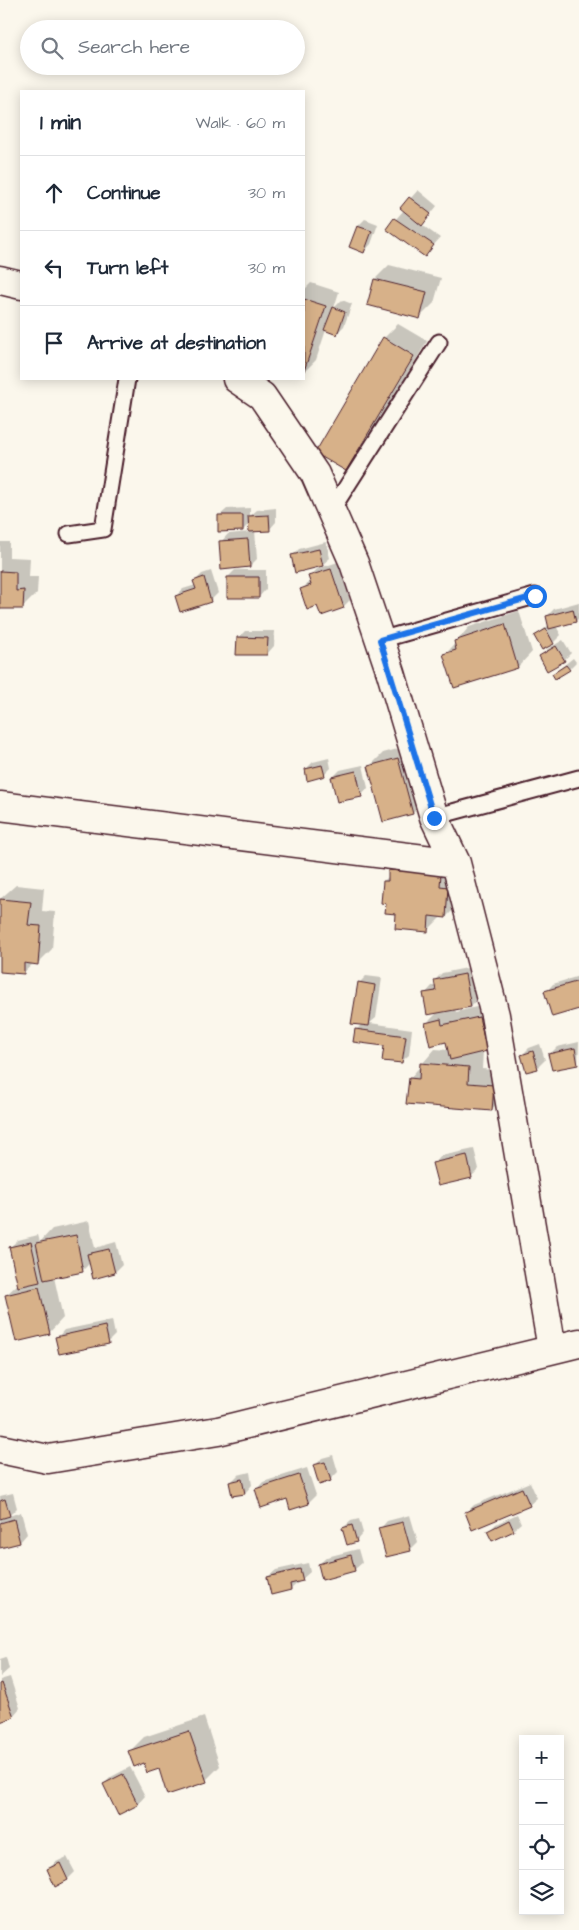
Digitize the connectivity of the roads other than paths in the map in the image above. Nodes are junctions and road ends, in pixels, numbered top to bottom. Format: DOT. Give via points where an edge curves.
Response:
graph roads {
  1 [pos="0,280"];
  2 [pos="20,286"];
  3 [pos="439,342"];
  4 [pos="127,380"];
  5 [pos="238,380"];
  6 [pos="331,511"];
  7 [pos="69,534"];
  8 [pos="535,596"];
  9 [pos="380,640"];
  10 [pos="579,778"];
  11 [pos="0,806"];
  12 [pos="434,818"];
  13 [pos="456,862"];
  14 [pos="579,1343"];
  15 [pos="552,1349"];
  16 [pos="0,1449"];
  1 -- 2 [label="street"];
  3 -- 6 [label="lane"];
  4 -- 7 [label="lane" via="103,529"];
  5 -- 6 [label="street" via="262,396 315,474"];
  6 -- 9 [label="street" via="354,563"];
  8 -- 9 [label="lane"];
  9 -- 12 [label="street"];
  10 -- 12 [label="lane"];
  11 -- 13 [label="street"];
  12 -- 13 [label="street"];
  13 -- 15 [label="street" via="495,1016"];
  14 -- 15 [label="street"];
  15 -- 16 [label="street" via="218,1431 48,1459"];
}
